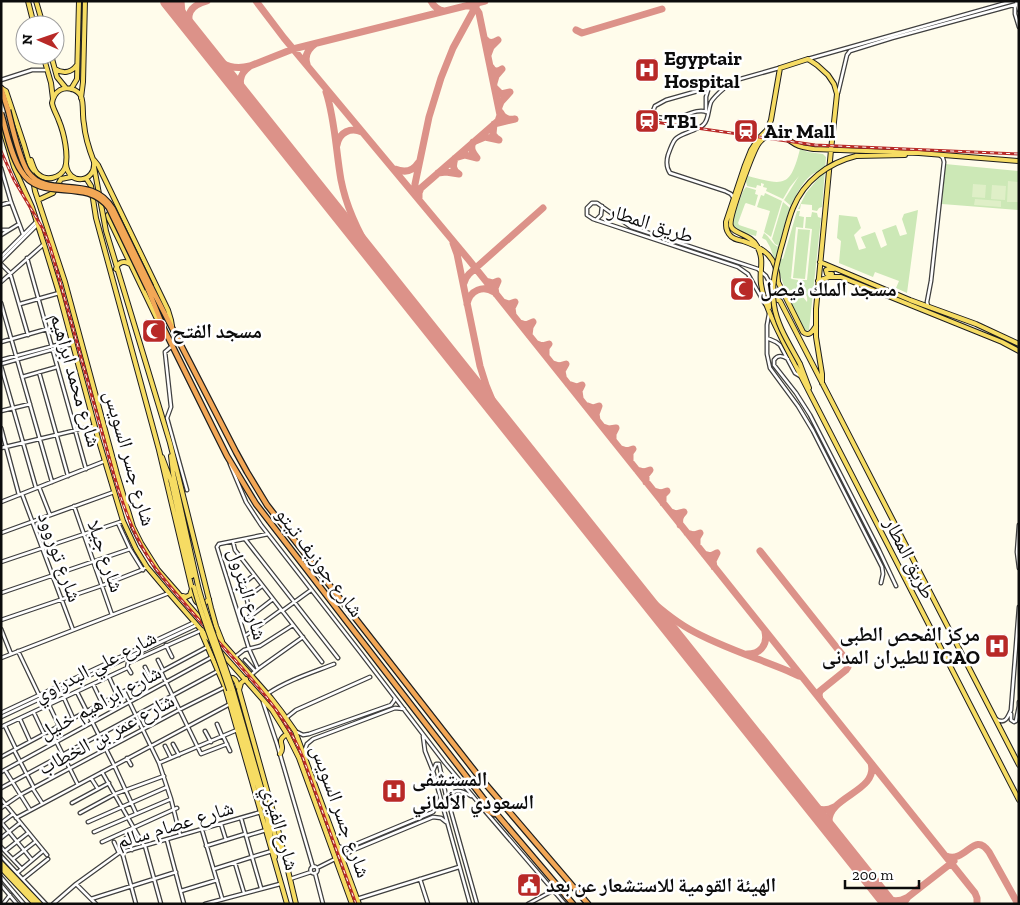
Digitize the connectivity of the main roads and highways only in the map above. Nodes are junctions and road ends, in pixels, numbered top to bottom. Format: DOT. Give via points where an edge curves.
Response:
graph roads {
  1 [pos="28,1"];
  2 [pos="36,1"];
  3 [pos="79,1"];
  4 [pos="85,1"];
  5 [pos="32,15"];
  6 [pos="40,15"];
  7 [pos="46,65"];
  8 [pos="53,65"];
  9 [pos="77,65"];
  10 [pos="54,69"];
  11 [pos="1,88"];
  12 [pos="66,88"];
  13 [pos="72,89"];
  14 [pos="81,98"];
  15 [pos="53,100"];
  16 [pos="1,113"];
  17 [pos="1,124"];
  18 [pos="25,148"];
  19 [pos="831,150"];
  20 [pos="919,153"];
  21 [pos="27,156"];
  22 [pos="93,159"];
  23 [pos="1019,161"];
  24 [pos="66,164"];
  25 [pos="14,167"];
  26 [pos="94,167"];
  27 [pos="32,174"];
  28 [pos="71,176"];
  29 [pos="86,178"];
  30 [pos="20,180"];
  31 [pos="38,200"];
  32 [pos="120,211"];
  33 [pos="758,248"];
  34 [pos="820,262"];
  35 [pos="130,264"];
  36 [pos="116,269"];
  37 [pos="839,270"];
  38 [pos="841,277"];
  39 [pos="818,281"];
  40 [pos="936,309"];
  41 [pos="944,312"];
  42 [pos="769,313"];
  43 [pos="934,314"];
  44 [pos="942,318"];
  45 [pos="172,326"];
  46 [pos="816,326"];
  47 [pos="164,329"];
  48 [pos="1019,344"];
  49 [pos="1019,351"];
  50 [pos="86,359"];
  51 [pos="77,361"];
  52 [pos="88,366"];
  53 [pos="79,368"];
  54 [pos="822,383"];
  55 [pos="814,401"];
  56 [pos="170,440"];
  57 [pos="117,474"];
  58 [pos="109,476"];
  59 [pos="119,483"];
  60 [pos="112,486"];
  61 [pos="163,576"];
  62 [pos="158,580"];
  63 [pos="195,587"];
  64 [pos="180,595"];
  65 [pos="209,598"];
  66 [pos="202,630"];
  67 [pos="223,643"];
  68 [pos="246,679"];
  69 [pos="225,687"];
  70 [pos="231,690"];
  71 [pos="239,690"];
  72 [pos="287,734"];
  73 [pos="280,754"];
  74 [pos="1019,765"];
  75 [pos="1019,800"];
  76 [pos="482,808"];
  77 [pos="497,815"];
  78 [pos="284,856"];
  79 [pos="275,861"];
  80 [pos="1,863"];
  81 [pos="1,868"];
  82 [pos="35,904"];
  83 [pos="40,904"];
  84 [pos="287,904"];
  85 [pos="296,904"];
  86 [pos="352,904"];
  87 [pos="359,904"];
  88 [pos="573,904"];
  89 [pos="588,904"];
  1 -- 5 [label="main road"];
  2 -- 6 [label="main road"];
  3 -- 9 [label="main road"];
  4 -- 14 [label="main road"];
  7 -- 15 [label="main road"];
  8 -- 10 [label="main road"];
  9 -- 10 [label="main road" via="66,72"];
  9 -- 13 [label="main road"];
  10 -- 12 [label="main road"];
  11 -- 18 [label="main road, شارع جسر السويس" via="6,91"];
  11 -- 45 [label="highway, bridge" via="22,162 28,172 43,184 87,189 106,200"];
  12 -- 13 [label="main road"];
  12 -- 15 [label="main road" via="56,93"];
  13 -- 14 [label="main road"];
  14 -- 22 [label="main road" via="84,128"];
  15 -- 24 [label="main road" via="52,106 64,138"];
  16 -- 47 [label="highway, bridge" via="15,160 29,181 48,188 90,194 109,208"];
  17 -- 25 [label="main road, شارع جسر السويس"];
  18 -- 21 [label="main road, شارع جسر السويس"];
  18 -- 24 [label="main road" via="35,170 44,177 57,176"];
  19 -- 20 [label="main road"];
  19 -- 33 [label="main road" via="801,147 781,135 769,136 759,143 730,222 733,230 753,240"];
  19 -- 33 [label="main road" via="837,94 834,84 808,59 780,68 771,120 751,150 726,222 728,233 735,239"];
  19 -- 34 [label="main road"];
  20 -- 23 [label="main road"];
  20 -- 55 [label="main road, bridge" via="913,156 856,156 842,160 817,175 804,188 792,209 773,283 774,305 780,326 800,364"];
  21 -- 25 [label="main road" via="22,165"];
  21 -- 27 [label="main road, شارع جسر السويس"];
  22 -- 26 [label="main road"];
  22 -- 32 [label="main road, شارع جوزيف تيتو"];
  24 -- 28 [label="main road"];
  25 -- 30 [label="main road, شارع جسر السويس"];
  26 -- 29 [label="main road"];
  26 -- 36 [label="main road"];
  27 -- 30 [label="main road" via="24,172"];
  27 -- 31 [label="main road, شارع جسر السويس"];
  28 -- 29 [label="main road" via="78,180"];
  28 -- 31 [label="main road" via="61,179 53,193"];
  29 -- 63 [label="main road" via="91,186 96,218 159,450 171,481"];
  30 -- 51 [label="main road, شارع جسر السويس" via="44,244"];
  31 -- 50 [label="main road, شارع جسر السويس"];
  32 -- 35 [label="main road, شارع جوزيف تيتو" via="112,210 108,217"];
  32 -- 45 [label="main road, شارع جوزيف تيتو" via="168,310"];
  33 -- 42 [label="main road" via="762,260 762,289"];
  33 -- 46 [label="main road" via="773,262 778,281 803,332 810,334"];
  34 -- 37 [label="main road"];
  34 -- 39 [label="main road"];
  35 -- 36 [label="main road" via="122,262"];
  35 -- 47 [label="main road, شارع جوزيف تيتو"];
  36 -- 56 [label="main road"];
  37 -- 38 [label="main road" via="828,269 826,272"];
  37 -- 40 [label="main road"];
  38 -- 39 [label="main road"];
  38 -- 43 [label="main road"];
  39 -- 46 [label="main road"];
  40 -- 41 [label="main road"];
  40 -- 43 [label="main road"];
  41 -- 44 [label="main road"];
  41 -- 48 [label="main road"];
  42 -- 54 [label="main road, طريق المطار" via="771,300 780,301"];
  42 -- 55 [label="main road, طريق المطار"];
  43 -- 44 [label="main road"];
  44 -- 49 [label="main road"];
  45 -- 89 [label="highway, شارع جوزيف تيتو" via="239,458 268,505 477,774"];
  46 -- 54 [label="main road"];
  47 -- 77 [label="highway, شارع جوزيف تيتو" via="227,456 256,504"];
  50 -- 51 [label="main road"];
  50 -- 52 [label="main road, شارع جسر السويس"];
  51 -- 53 [label="main road, شارع جسر السويس"];
  52 -- 53 [label="main road"];
  52 -- 57 [label="main road, شارع جسر السويس"];
  53 -- 58 [label="main road, شارع جسر السويس"];
  54 -- 74 [label="main road, طريق المطار"];
  55 -- 75 [label="main road, طريق المطار"];
  56 -- 63 [label="main road" via="173,473"];
  56 -- 65 [label="main road"];
  57 -- 58 [label="main road" via="113,478"];
  57 -- 59 [label="main road, شارع جسر السويس"];
  58 -- 60 [label="main road, شارع جسر السويس"];
  59 -- 60 [label="main road"];
  59 -- 61 [label="main road, شارع جسر السويس" via="137,535"];
  60 -- 62 [label="main road, شارع جسر السويس" via="136,549"];
  61 -- 62 [label="main road"];
  61 -- 64 [label="main road, شارع جسر السويس"];
  62 -- 66 [label="main road, شارع جسر السويس"];
  63 -- 64 [label="main road" via="192,594"];
  63 -- 65 [label="main road" via="198,603 204,604"];
  63 -- 70 [label="main road, bridge" via="224,661"];
  64 -- 67 [label="main road, شارع جسر السويس"];
  65 -- 67 [label="main road"];
  66 -- 68 [label="main road, شارع جسر السويس"];
  66 -- 69 [label="main road, شارع الفيزي"];
  67 -- 87 [label="main road, شارع جسر السويس" via="295,731"];
  68 -- 71 [label="main road"];
  68 -- 72 [label="main road, شارع جسر السويس"];
  69 -- 71 [label="main road" via="224,682 232,678"];
  69 -- 79 [label="main road, شارع الفيزي"];
  70 -- 78 [label="main road" via="279,849"];
  70 -- 79 [label="main road" via="267,818"];
  71 -- 78 [label="main road"];
  72 -- 73 [label="main road" via="281,740"];
  72 -- 86 [label="main road, شارع جسر السويس"];
  76 -- 77 [label="highway"];
  77 -- 88 [label="highway, شارع جوزيف تيتو"];
  78 -- 85 [label="main road"];
  79 -- 84 [label="main road, شارع الفيزي"];
  80 -- 83 [label="main road"];
  81 -- 82 [label="main road"];
}
